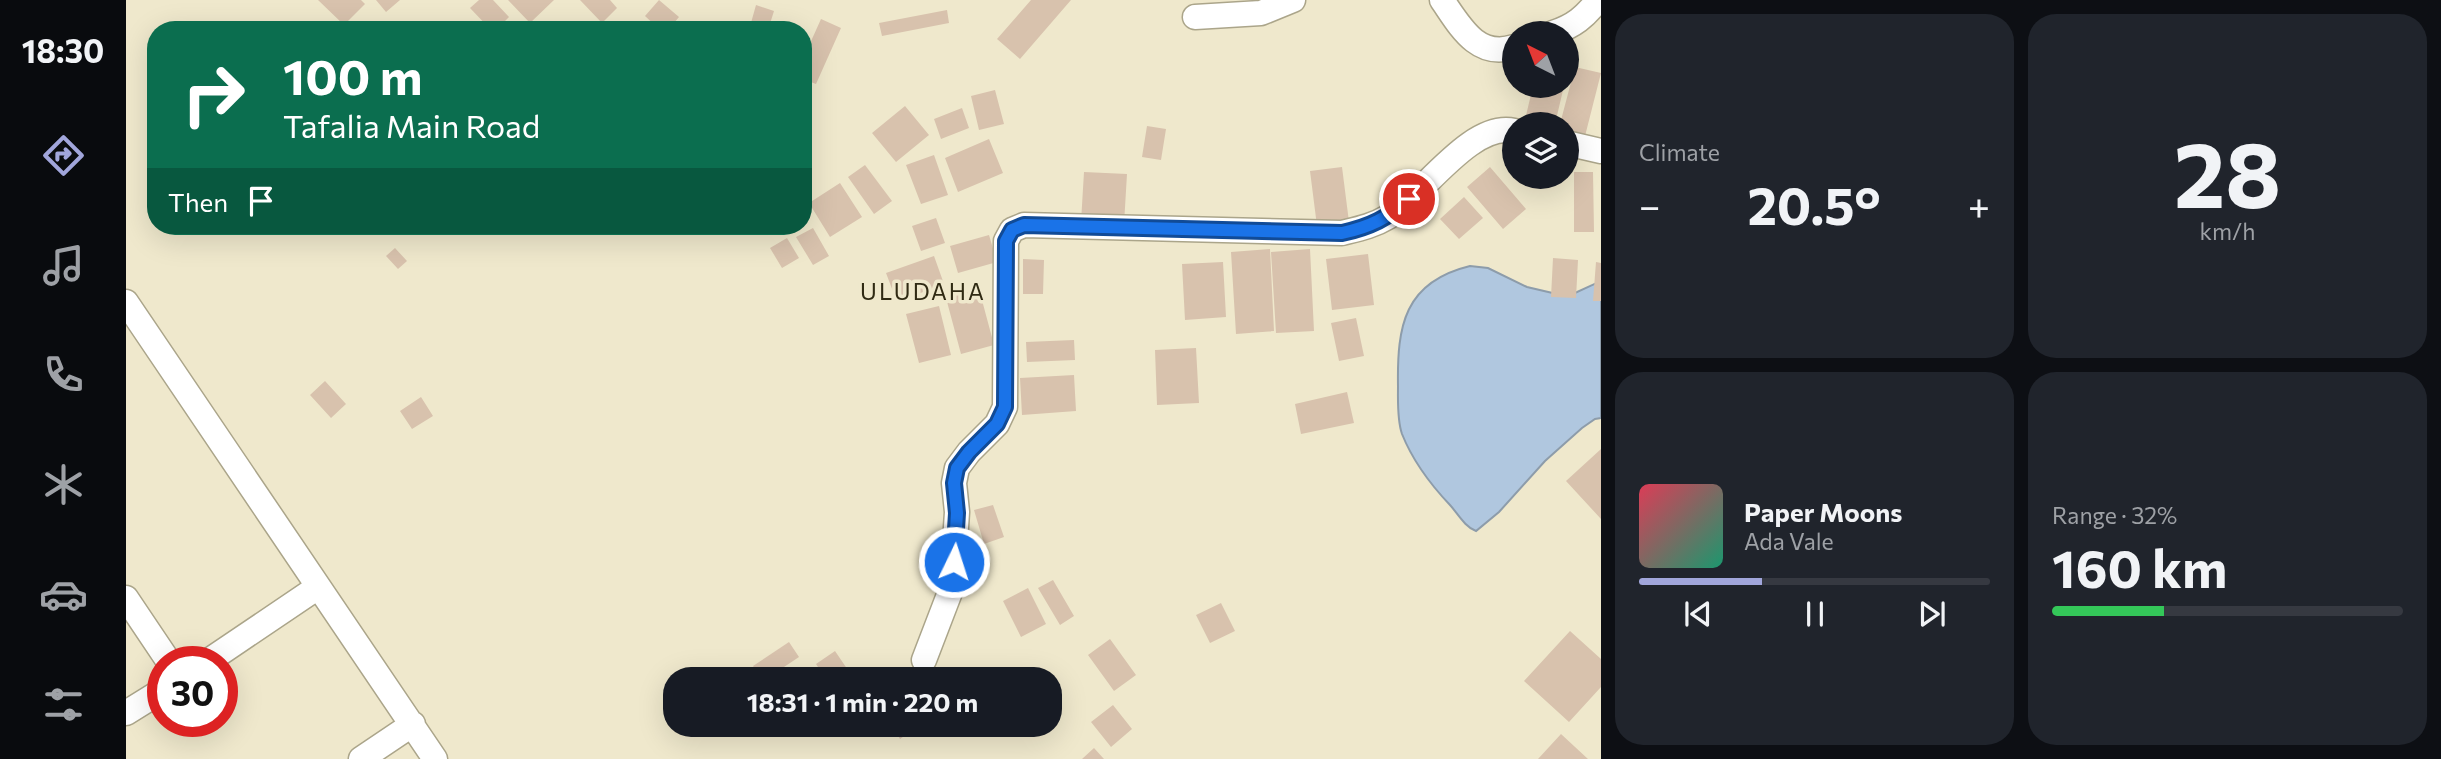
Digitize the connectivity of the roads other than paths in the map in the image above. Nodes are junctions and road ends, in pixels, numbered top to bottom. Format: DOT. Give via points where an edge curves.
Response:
graph roads {
  1 [pos="1293,0"];
  2 [pos="1442,0"];
  3 [pos="1598,0"];
  4 [pos="1195,17"];
  5 [pos="1579,22"];
  6 [pos="1502,50"];
  7 [pos="1502,129"];
  8 [pos="1579,146"];
  9 [pos="1601,152"];
  10 [pos="126,302"];
  11 [pos="318,587"];
  12 [pos="126,598"];
  13 [pos="158,646"];
  14 [pos="230,646"];
  15 [pos="923,660"];
  16 [pos="147,700"];
  17 [pos="126,713"];
  18 [pos="413,724"];
  19 [pos="361,759"];
  20 [pos="435,759"];
  1 -- 4 [label="street" via="1261,13"];
  2 -- 6 [label="street" via="1465,34 1485,49"];
  3 -- 5 [label="street"];
  7 -- 15 [label="street" via="1467,147 1390,216 1342,233 1024,225 1012,230 1006,241 1005,407 997,424 957,468 953,587"];
  8 -- 9 [label="street"];
  10 -- 11 [label="street"];
  11 -- 14 [label="street"];
  11 -- 18 [label="street"];
  12 -- 13 [label="street"];
  16 -- 17 [label="street"];
  18 -- 19 [label="street"];
  18 -- 20 [label="street"];
}
